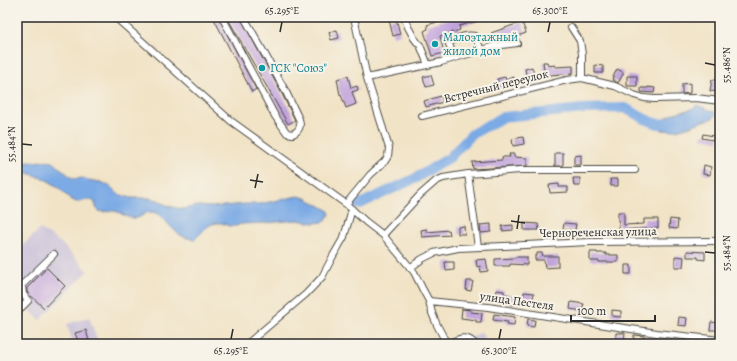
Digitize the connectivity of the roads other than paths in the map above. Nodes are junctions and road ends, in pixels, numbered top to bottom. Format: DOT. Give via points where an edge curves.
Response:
graph roads {
  1 [pos="115,17"];
  2 [pos="222,17"];
  3 [pos="244,17"];
  4 [pos="354,17"];
  5 [pos="404,17"];
  6 [pos="572,27"];
  7 [pos="517,43"];
  8 [pos="481,50"];
  9 [pos="454,58"];
  10 [pos="428,65"];
  11 [pos="367,78"];
  12 [pos="578,78"];
  13 [pos="720,101"];
  14 [pos="422,116"];
  15 [pos="635,170"];
  16 [pos="720,172"];
  17 [pos="468,174"];
  18 [pos="720,187"];
  19 [pos="346,204"];
  20 [pos="352,209"];
  21 [pos="383,235"];
  22 [pos="720,241"];
  23 [pos="478,247"];
  24 [pos="54,254"];
  25 [pos="410,268"];
  26 [pos="429,301"];
  27 [pos="17,312"];
  28 [pos="720,340"];
  29 [pos="247,344"];
  30 [pos="448,344"];
  31 [pos="475,344"];
  1 -- 19 [label="street" via="231,121"];
  2 -- 3 [label="street" via="275,116 287,133 293,134 298,131 299,119"];
  4 -- 11 [label="street"];
  5 -- 10 [label="street"];
  6 -- 12 [label="street" via="580,41 582,54"];
  7 -- 8 [label="street"];
  8 -- 9 [label="street"];
  8 -- 9 [label="street" via="475,36 461,37 450,44"];
  9 -- 10 [label="street"];
  10 -- 11 [label="street"];
  11 -- 19 [label="street" via="389,148 388,156"];
  12 -- 13 [label="street" via="615,86 644,98 696,98"];
  12 -- 14 [label="street, Встречный переулок"];
  15 -- 17 [label="street" via="521,170"];
  16 -- 18 [label="street"];
  17 -- 21 [label="street" via="436,181"];
  17 -- 23 [label="street"];
  19 -- 20 [label="street"];
  20 -- 21 [label="street"];
  20 -- 29 [label="street" via="344,237 322,277 306,294"];
  21 -- 25 [label="street"];
  22 -- 23 [label="street, Чернореченская улица" via="590,242"];
  23 -- 25 [label="street, Чернореченская улица" via="434,253"];
  24 -- 27 [label="street" via="22,286 23,294 28,301"];
  25 -- 26 [label="street"];
  26 -- 28 [label="street, улица Пестеля"];
  26 -- 30 [label="street" via="432,313"];
  30 -- 31 [label="street" via="466,338"];
}
